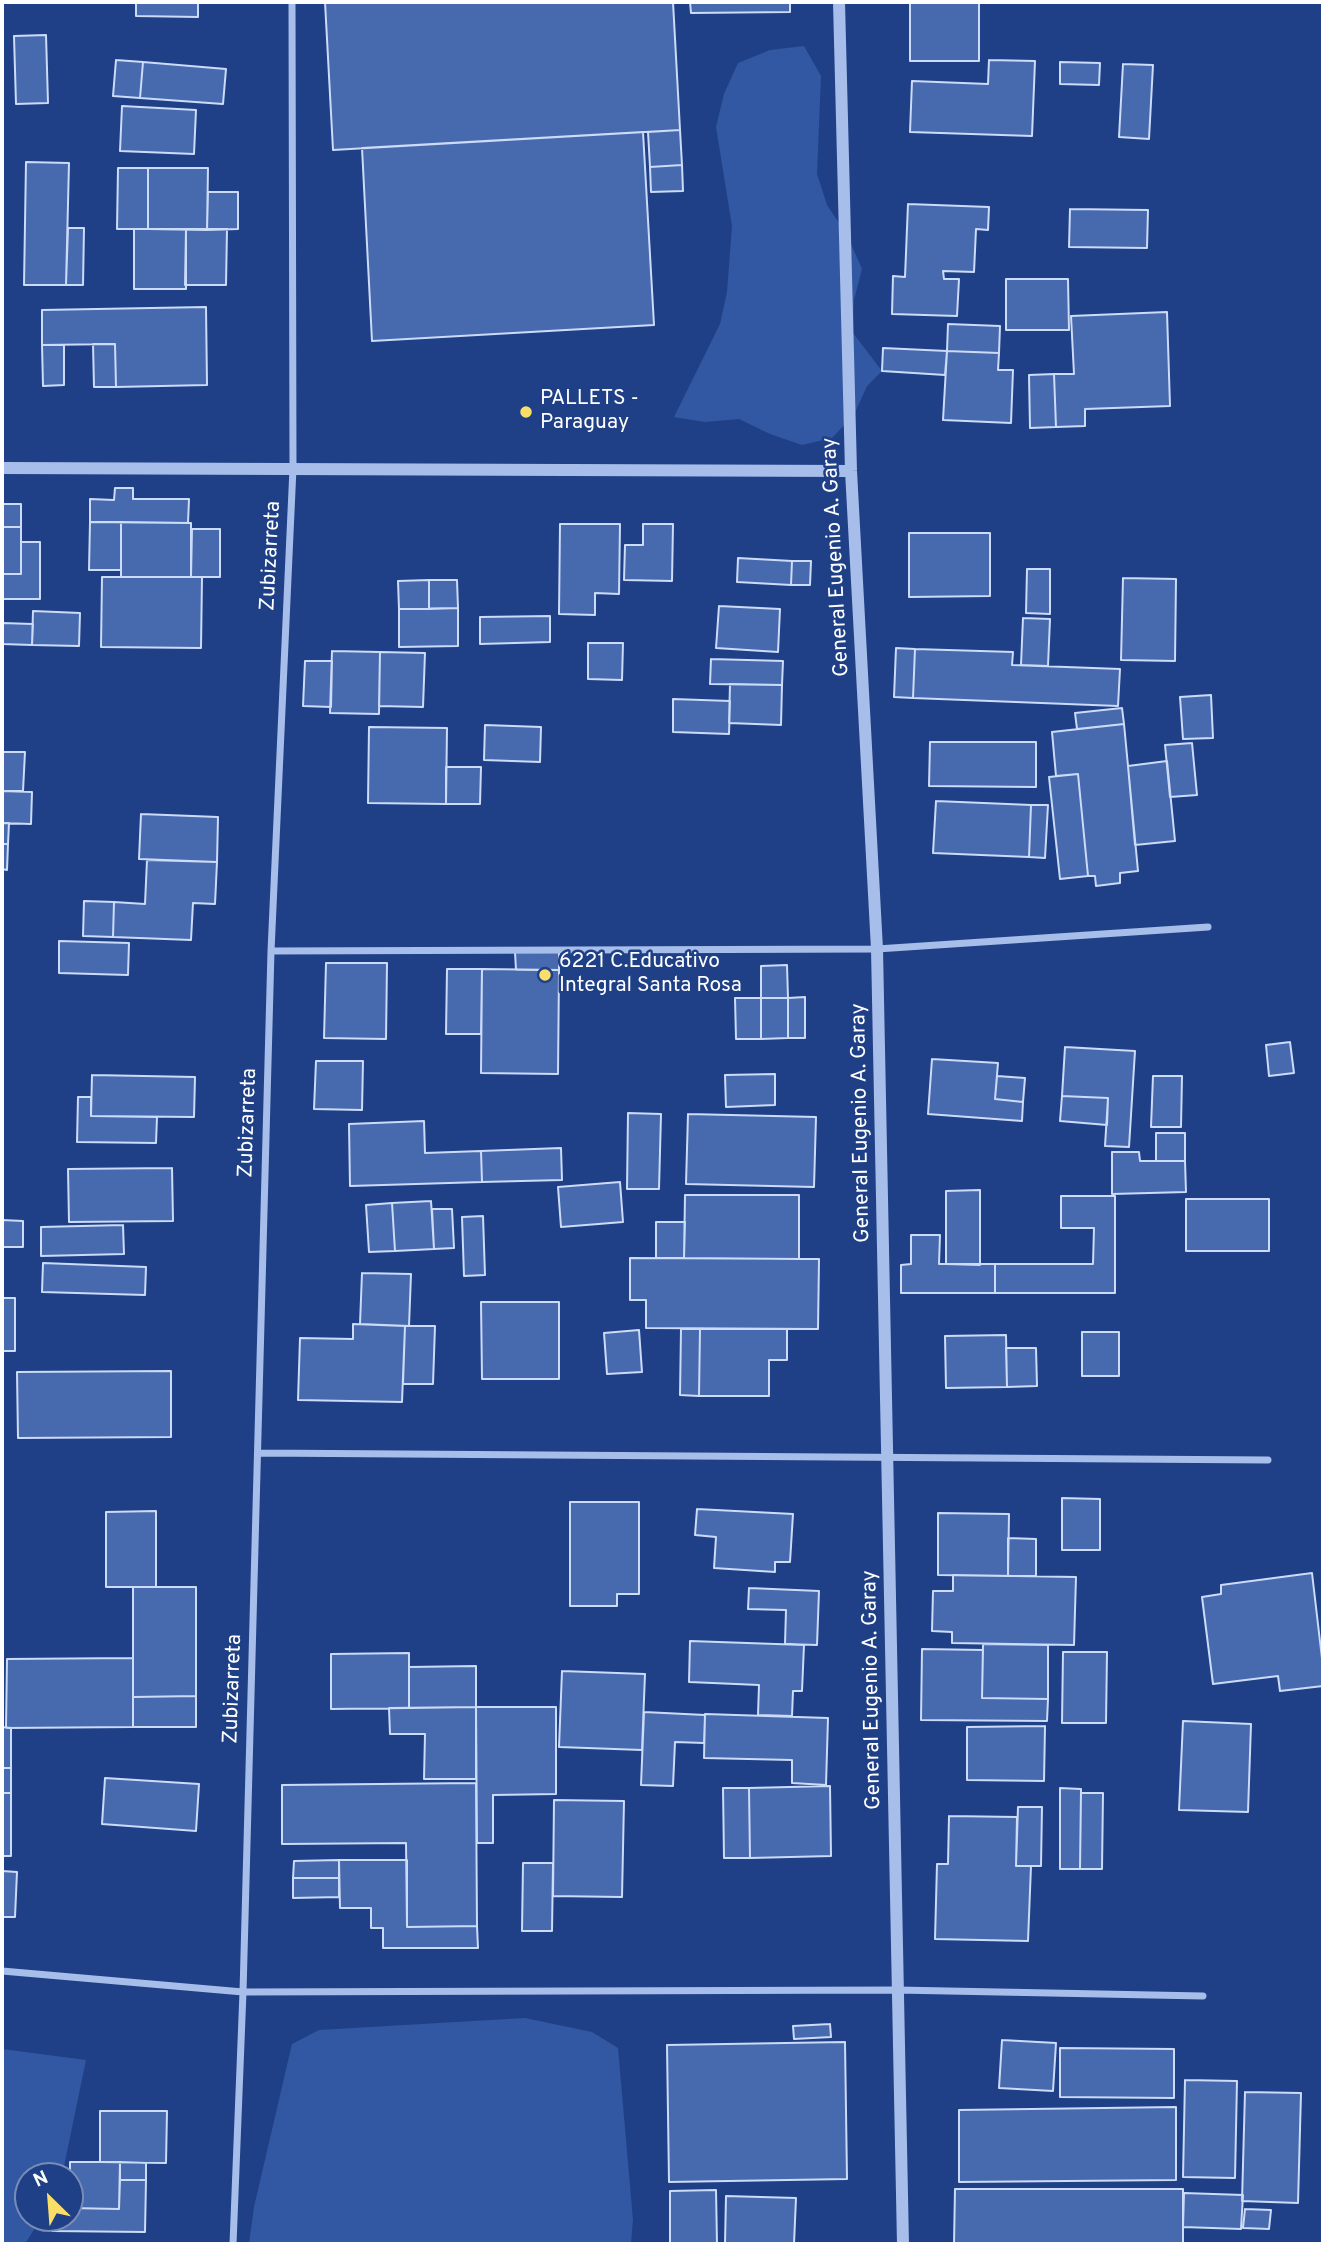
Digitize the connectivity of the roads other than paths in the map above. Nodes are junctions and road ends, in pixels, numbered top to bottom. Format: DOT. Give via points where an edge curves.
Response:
graph roads {
  1 [pos="292,2"];
  2 [pos="839,2"];
  3 [pos="2,468"];
  4 [pos="293,468"];
  5 [pos="851,471"];
  6 [pos="1208,927"];
  7 [pos="877,949"];
  8 [pos="271,951"];
  9 [pos="258,1454"];
  10 [pos="889,1456"];
  11 [pos="1268,1460"];
  12 [pos="2,1971"];
  13 [pos="897,1990"];
  14 [pos="243,1992"];
  15 [pos="1203,1996"];
  16 [pos="233,2244"];
  17 [pos="903,2244"];
  1 -- 4 [label="street, Zubizarreta"];
  2 -- 5 [label="street, General Eugenio A. Garay"];
  3 -- 4 [label="street"];
  4 -- 5 [label="street"];
  4 -- 8 [label="street, Zubizarreta"];
  5 -- 7 [label="street, General Eugenio A. Garay"];
  6 -- 7 [label="street"];
  7 -- 8 [label="street"];
  7 -- 10 [label="street, General Eugenio A. Garay"];
  8 -- 9 [label="street, Zubizarreta"];
  9 -- 10 [label="street"];
  9 -- 14 [label="street, Zubizarreta"];
  10 -- 11 [label="street"];
  10 -- 13 [label="street, General Eugenio A. Garay"];
  12 -- 14 [label="street"];
  13 -- 14 [label="street"];
  13 -- 15 [label="street"];
  13 -- 17 [label="street, General Eugenio A. Garay"];
  14 -- 16 [label="street, Zubizarreta"];
}
